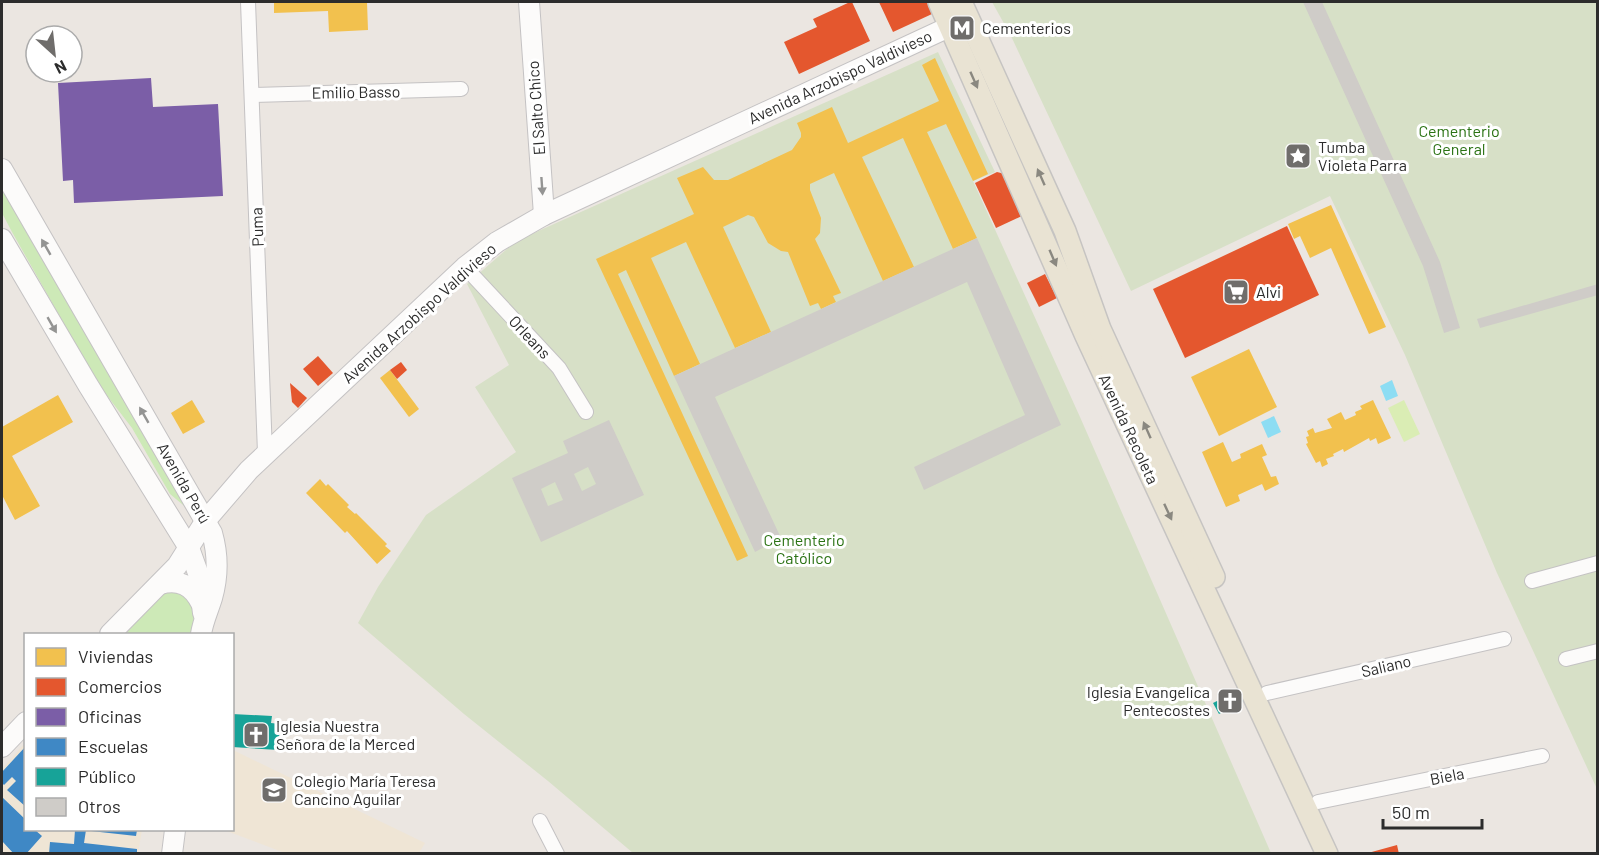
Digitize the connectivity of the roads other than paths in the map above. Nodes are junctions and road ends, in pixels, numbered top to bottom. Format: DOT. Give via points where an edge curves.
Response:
graph roads {
  1 [pos="248,2"];
  2 [pos="529,2"];
  3 [pos="939,2"];
  4 [pos="960,15"];
  5 [pos="460,89"];
  6 [pos="252,94"];
  7 [pos="2,169"];
  8 [pos="544,215"];
  9 [pos="2,239"];
  10 [pos="465,267"];
  11 [pos="586,412"];
  12 [pos="265,453"];
  13 [pos="154,495"];
  14 [pos="206,520"];
  15 [pos="189,548"];
  16 [pos="1598,562"];
  17 [pos="1532,581"];
  18 [pos="160,584"];
  19 [pos="202,619"];
  20 [pos="111,633"];
  21 [pos="1504,639"];
  22 [pos="1598,651"];
  23 [pos="1566,659"];
  24 [pos="1267,693"];
  25 [pos="24,724"];
  26 [pos="2,747"];
  27 [pos="1542,756"];
  28 [pos="1318,802"];
  29 [pos="540,821"];
  30 [pos="175,831"];
  31 [pos="172,854"];
  32 [pos="557,854"];
  33 [pos="1327,854"];
  34 [pos="1342,854"];
  1 -- 6 [label="street, Puma"];
  2 -- 8 [label="main road, El Salto Chico, one-way"];
  3 -- 4 [label="main road, Avenida Recoleta"];
  4 -- 8 [label="main road, Avenida Arzobispo Valdivieso"];
  24 -- 4 [label="main road, Avenida Recoleta, one-way" via="1100,329 1065,231"];
  4 -- 33 [label="main road, Avenida Recoleta, one-way" via="1091,346"];
  5 -- 6 [label="street, Emilio Basso"];
  6 -- 12 [label="street, Puma"];
  14 -- 7 [label="main road, Avenida Perú, one-way"];
  8 -- 10 [label="main road, Avenida Arzobispo Valdivieso" via="497,242"];
  9 -- 13 [label="main road, Avenida Perú, one-way"];
  10 -- 11 [label="street, Orleans" via="559,368"];
  10 -- 12 [label="main road, Avenida Arzobispo Valdivieso"];
  12 -- 14 [label="main road, Avenida Arzobispo Valdivieso"];
  13 -- 14 [label="main road" via="185,517"];
  13 -- 15 [label="main road, Avenida Perú"];
  14 -- 15 [label="main road, Avenida Arzobispo Valdivieso"];
  14 -- 19 [label="main road, Avenida Perú" via="214,542 216,570 211,599"];
  15 -- 18 [label="main road, Avenida Arzobispo Valdivieso"];
  15 -- 19 [label="main road, Avenida Perú" via="198,573"];
  16 -- 17 [label="street"];
  18 -- 19 [label="main road" via="185,585 197,595"];
  18 -- 20 [label="main road, Avenida Arzobispo Valdivieso"];
  21 -- 24 [label="street, Saliano"];
  22 -- 23 [label="street"];
  24 -- 28 [label="main road, Avenida Recoleta"];
  25 -- 26 [label="main road"];
  27 -- 28 [label="street, Biela"];
  28 -- 34 [label="main road, Avenida Recoleta"];
  29 -- 32 [label="street"];
  30 -- 31 [label="main road"];
}
